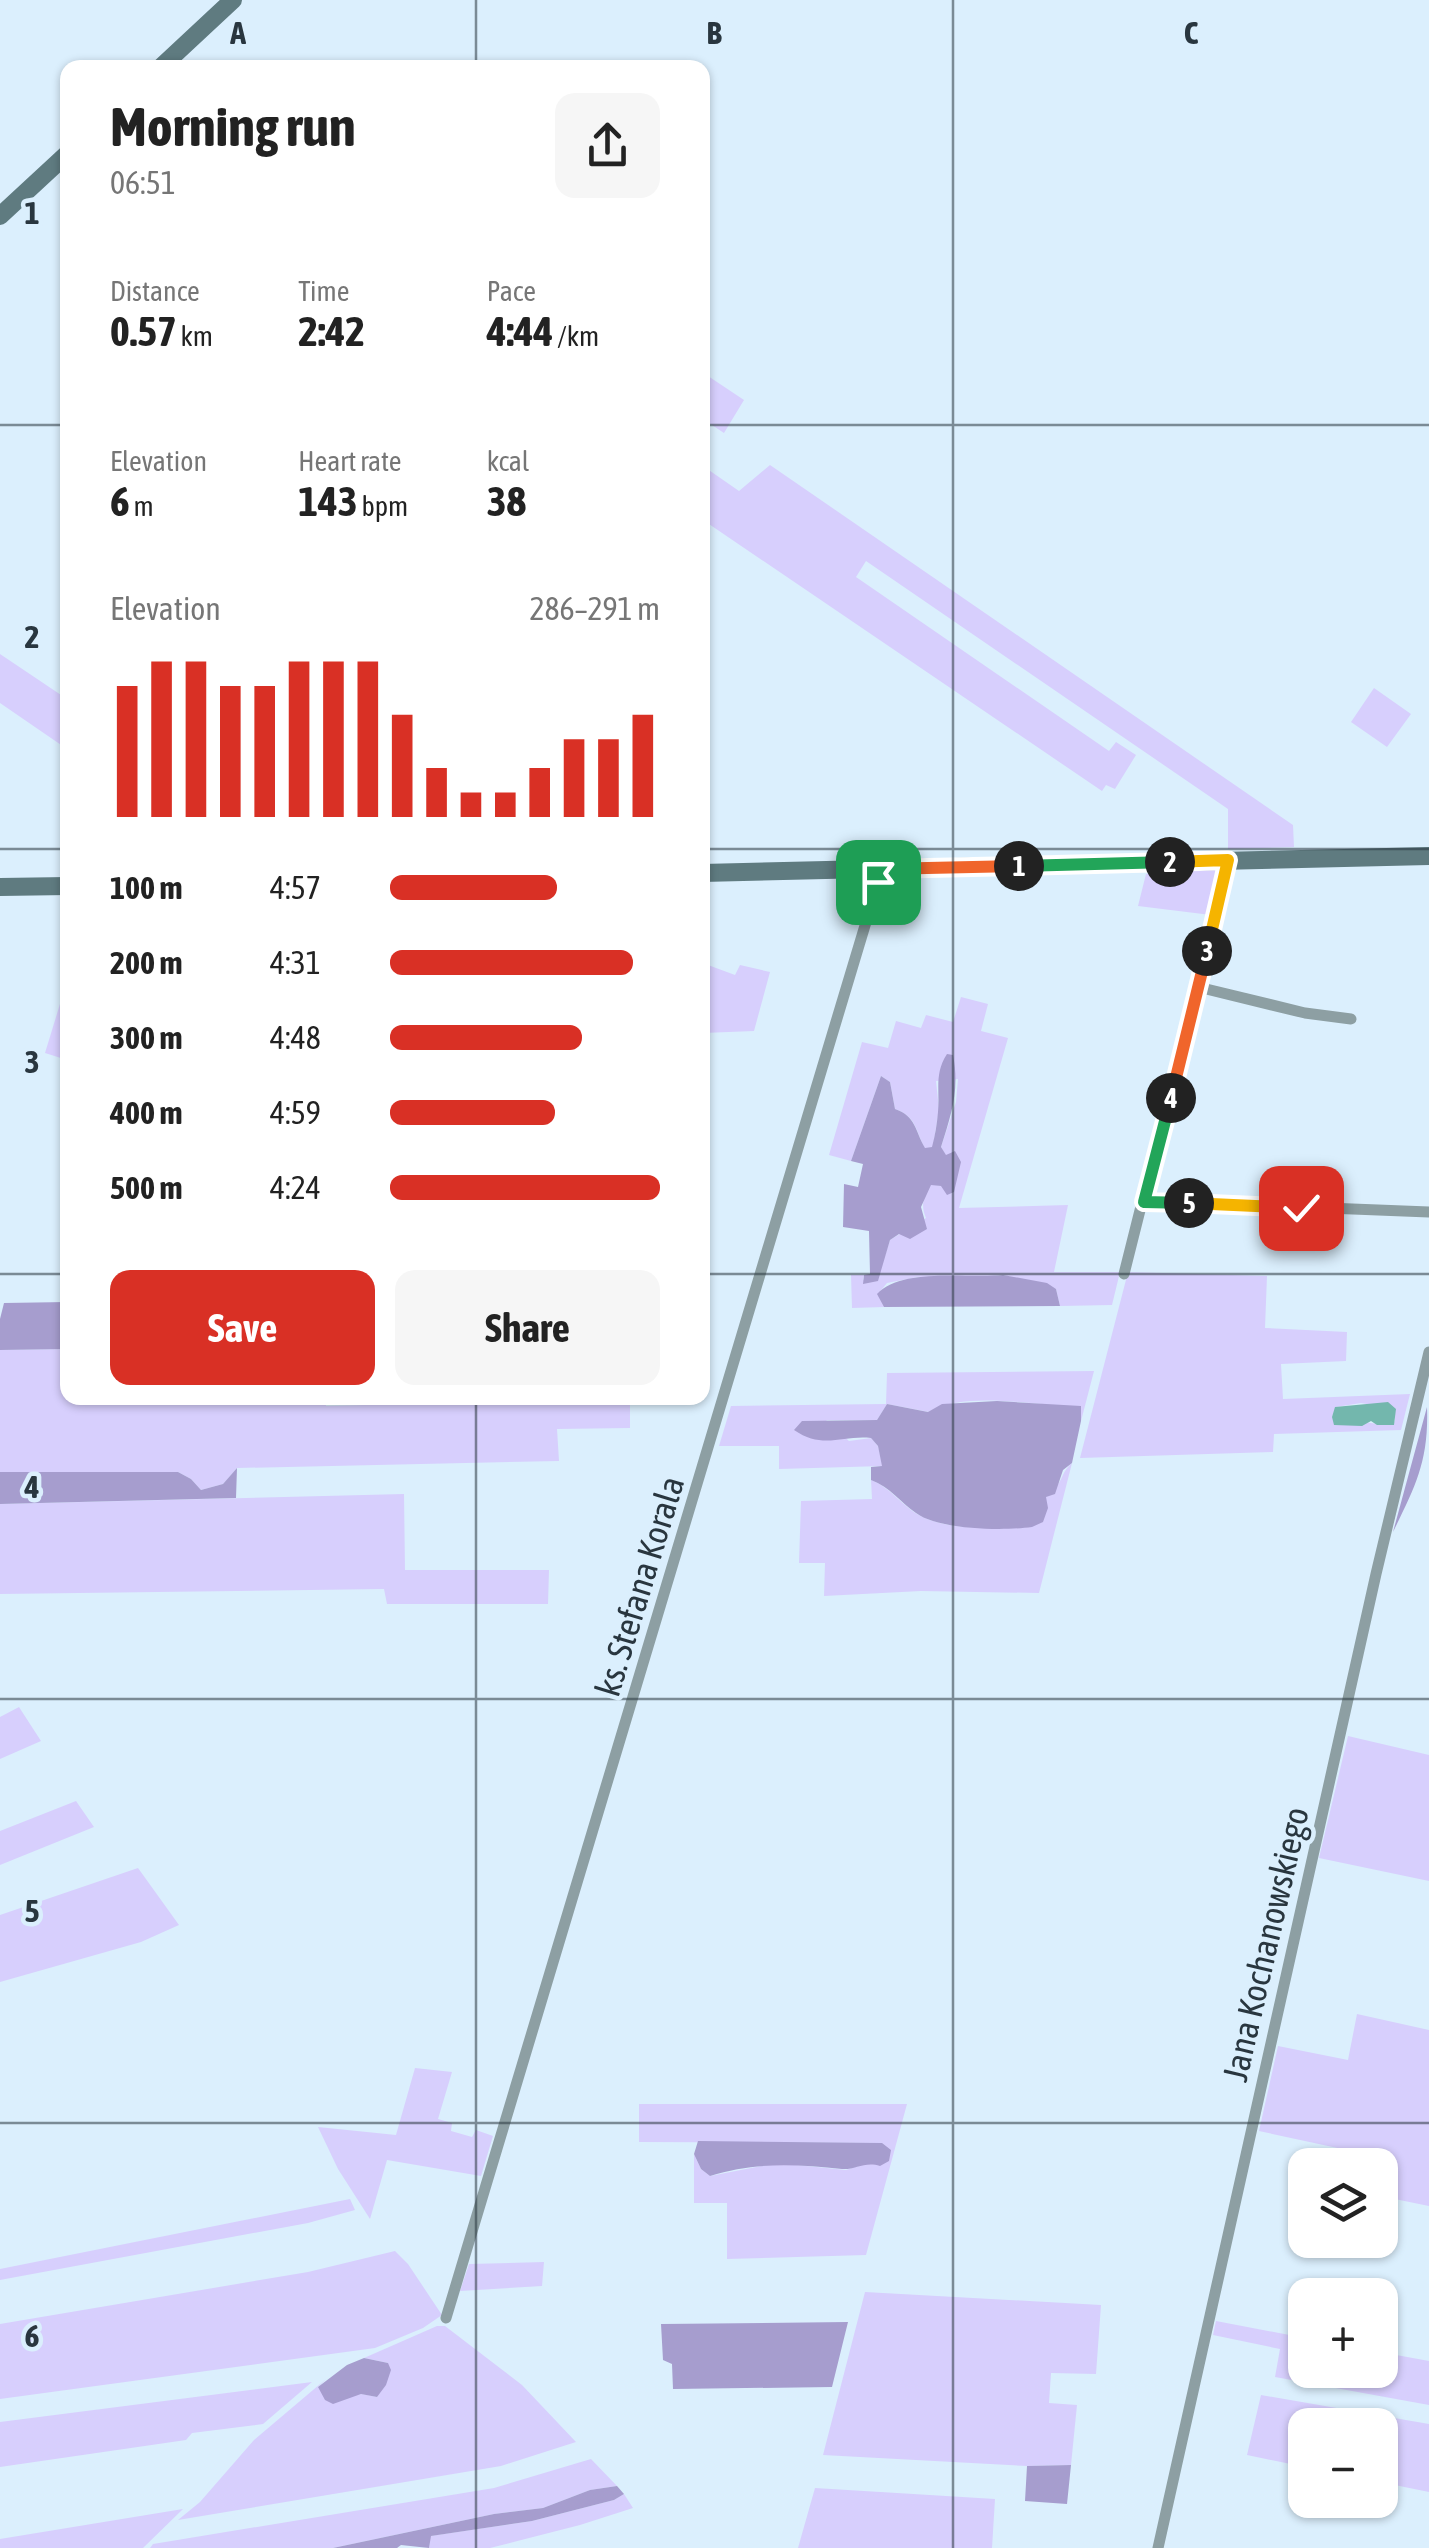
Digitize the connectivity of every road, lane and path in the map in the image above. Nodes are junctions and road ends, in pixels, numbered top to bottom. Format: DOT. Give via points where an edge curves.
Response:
graph roads {
  1 [pos="232,0"];
  2 [pos="168,60"];
  3 [pos="60,160"];
  4 [pos="0,216"];
  5 [pos="1429,856"];
  6 [pos="1228,860"];
  7 [pos="882,869"];
  8 [pos="710,873"];
  9 [pos="60,886"];
  10 [pos="0,887"];
  11 [pos="1198,987"];
  12 [pos="1351,1019"];
  13 [pos="1144,1202"];
  14 [pos="1429,1212"];
  15 [pos="1124,1274"];
  16 [pos="1429,1352"];
  17 [pos="446,2318"];
  18 [pos="1158,2548"];
  1 -- 2 [label="street"];
  3 -- 4 [label="street"];
  5 -- 6 [label="street"];
  6 -- 7 [label="street"];
  6 -- 11 [label="street"];
  7 -- 8 [label="street"];
  7 -- 17 [label="street, ks. Stefana Korala"];
  9 -- 10 [label="street"];
  11 -- 12 [label="street"];
  11 -- 13 [label="street"];
  13 -- 14 [label="street"];
  13 -- 15 [label="street"];
  16 -- 18 [label="street, Jana Kochanowskiego"];
}
